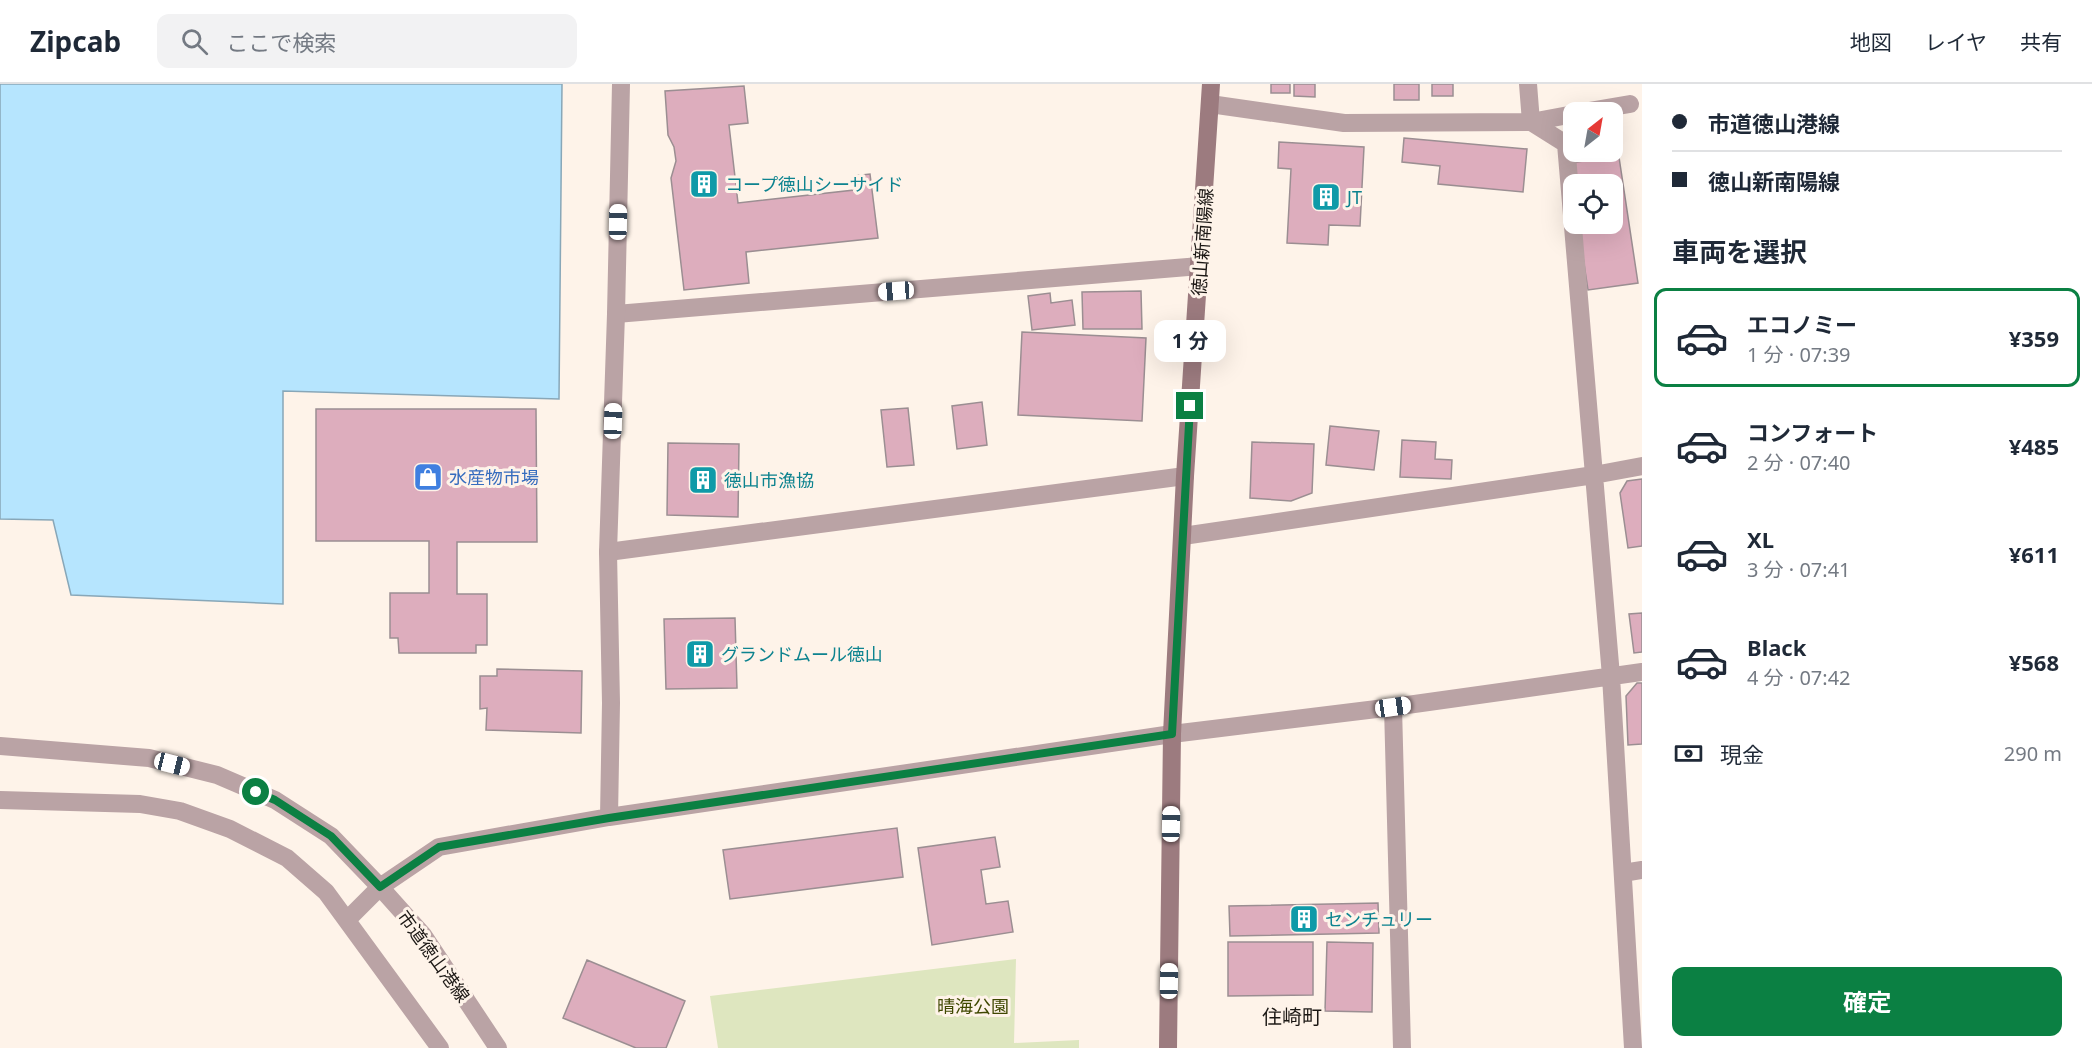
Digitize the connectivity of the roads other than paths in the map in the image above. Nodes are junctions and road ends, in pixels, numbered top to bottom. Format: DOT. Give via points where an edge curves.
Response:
graph roads {
  1 [pos="621,84"];
  2 [pos="1211,84"];
  3 [pos="1528,84"];
  4 [pos="1210,104"];
  5 [pos="1630,104"];
  6 [pos="1623,105"];
  7 [pos="1563,116"];
  8 [pos="1531,122"];
  9 [pos="1200,266"];
  10 [pos="616,314"];
  11 [pos="1642,466"];
  12 [pos="1594,475"];
  13 [pos="1185,476"];
  14 [pos="1183,536"];
  15 [pos="608,552"];
  16 [pos="1642,672"];
  17 [pos="1611,676"];
  18 [pos="1393,707"];
  19 [pos="1172,734"];
  20 [pos="0,746"];
  21 [pos="0,800"];
  22 [pos="609,818"];
  23 [pos="1642,870"];
  24 [pos="1623,873"];
  25 [pos="380,887"];
  26 [pos="348,920"];
  27 [pos="440,1048"];
  28 [pos="498,1048"];
  29 [pos="1168,1048"];
  30 [pos="1402,1048"];
  31 [pos="1633,1048"];
  1 -- 10 [label="street"];
  2 -- 4 [label="main road, 徳山新南陽線"];
  3 -- 8 [label="street"];
  4 -- 8 [label="street" via="1344,123"];
  4 -- 9 [label="main road, 徳山新南陽線"];
  5 -- 6 [label="street"];
  7 -- 8 [label="street"];
  8 -- 12 [label="street" via="1566,144"];
  9 -- 10 [label="street"];
  9 -- 13 [label="main road, 徳山新南陽線"];
  10 -- 15 [label="street"];
  11 -- 12 [label="street"];
  12 -- 14 [label="street"];
  12 -- 17 [label="street"];
  13 -- 14 [label="main road, 徳山新南陽線"];
  13 -- 15 [label="street"];
  14 -- 19 [label="main road, 徳山新南陽線"];
  15 -- 22 [label="street"];
  16 -- 17 [label="street"];
  17 -- 18 [label="street"];
  17 -- 24 [label="street"];
  18 -- 19 [label="street"];
  18 -- 30 [label="street"];
  19 -- 22 [label="street"];
  19 -- 29 [label="main road, 徳山新南陽線"];
  20 -- 25 [label="street, 市道徳山港線" via="149,758 217,775 275,800 331,836"];
  21 -- 26 [label="street" via="140,804 180,811 230,829 287,858 326,892"];
  22 -- 25 [label="street" via="439,847"];
  23 -- 24 [label="street"];
  24 -- 31 [label="street"];
  25 -- 26 [label="street"];
  25 -- 28 [label="street, 市道徳山港線" via="423,935"];
  26 -- 27 [label="street"];
}
